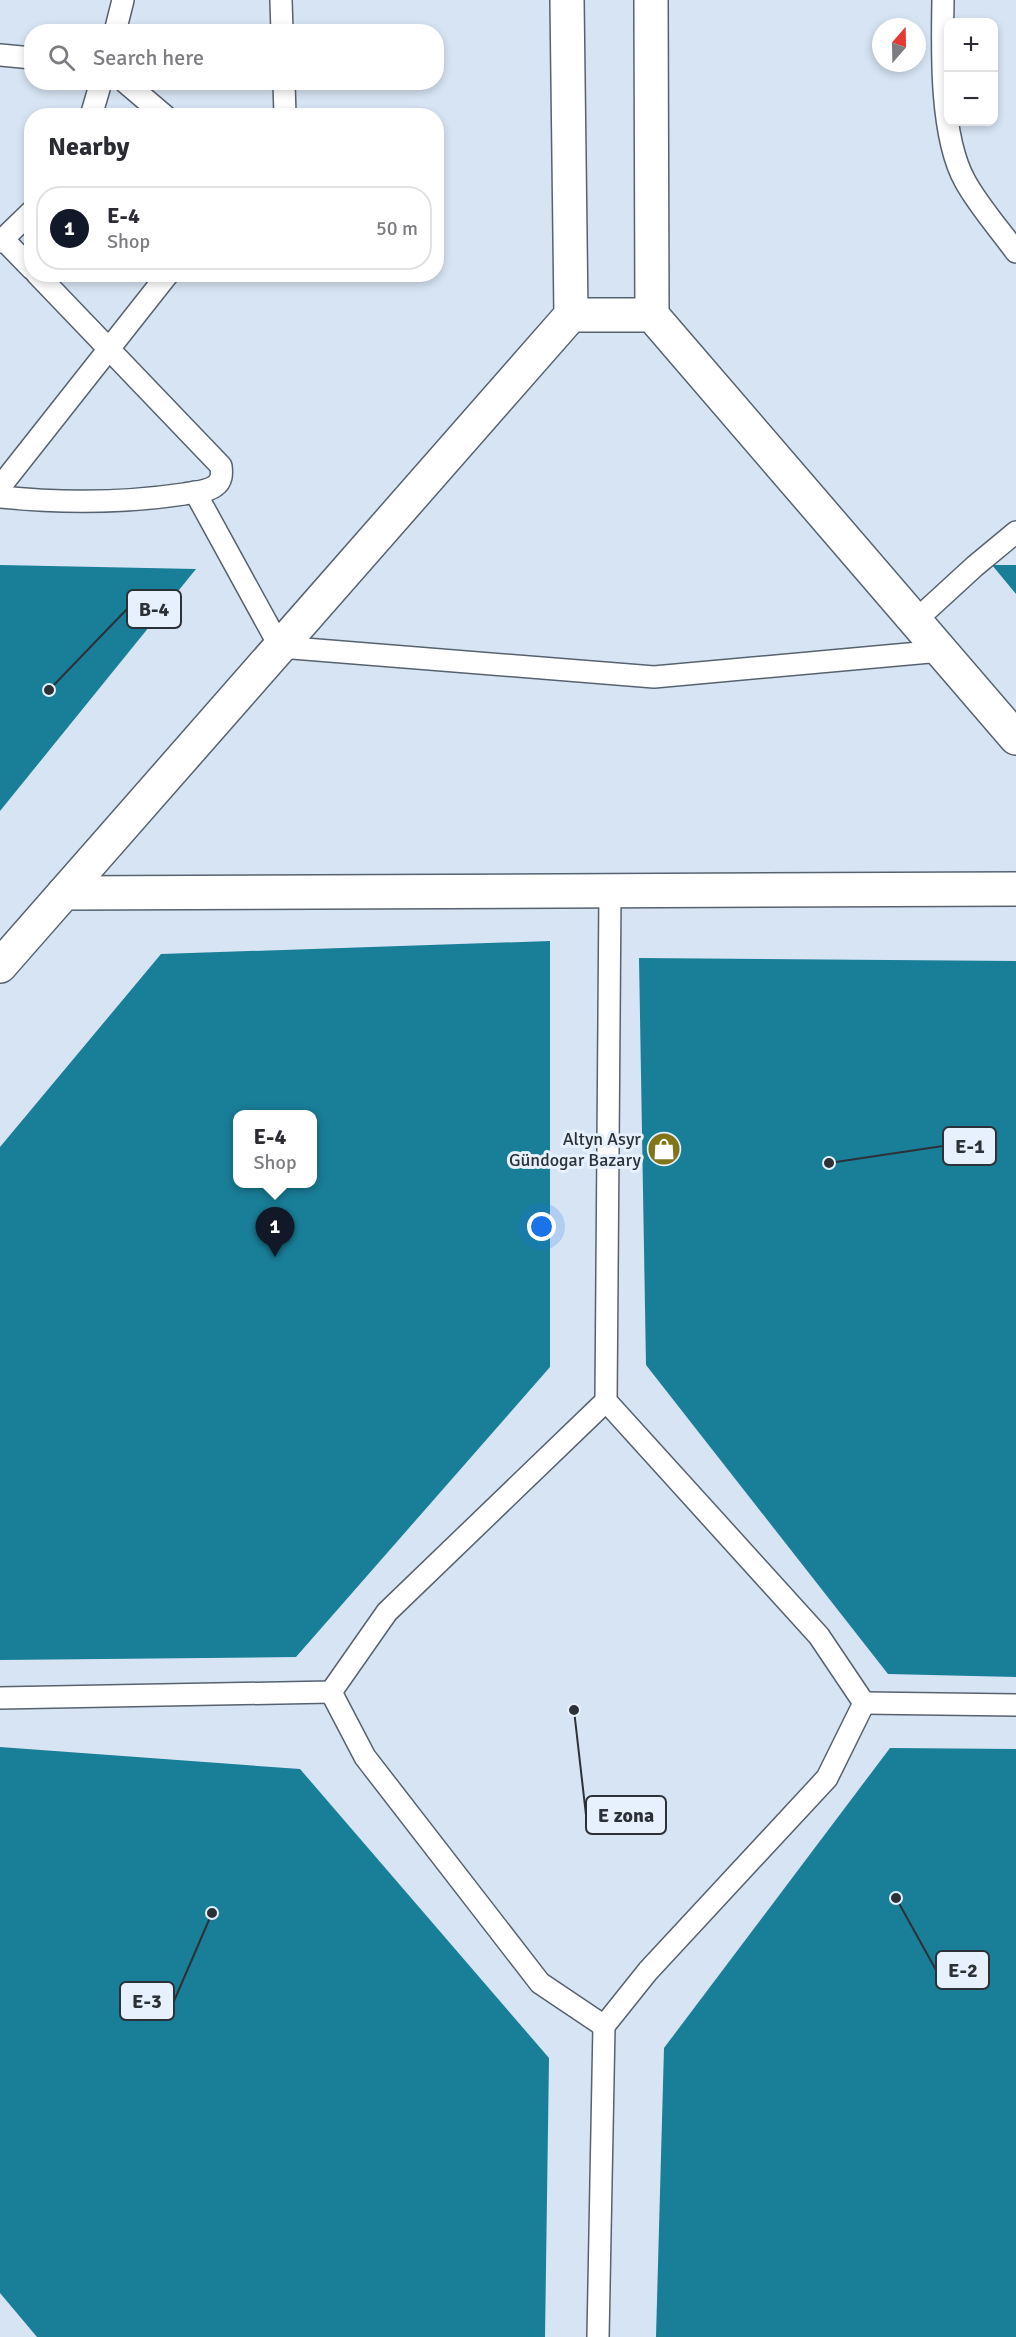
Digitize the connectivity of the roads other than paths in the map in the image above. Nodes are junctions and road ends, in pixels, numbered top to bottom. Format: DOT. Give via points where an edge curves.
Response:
graph roads {
  1 [pos="123,0"];
  2 [pos="280,0"];
  3 [pos="567,0"];
  4 [pos="651,0"];
  5 [pos="943,0"];
  6 [pos="117,24"];
  7 [pos="282,24"];
  8 [pos="0,55"];
  9 [pos="24,57"];
  10 [pos="98,90"];
  11 [pos="134,90"];
  12 [pos="284,90"];
  13 [pos="94,108"];
  14 [pos="156,108"];
  15 [pos="285,108"];
  16 [pos="24,219"];
  17 [pos="2,241"];
  18 [pos="1016,252"];
  19 [pos="24,262"];
  20 [pos="45,282"];
  21 [pos="162,282"];
  22 [pos="571,315"];
  23 [pos="652,315"];
  24 [pos="110,350"];
  25 [pos="0,487"];
  26 [pos="195,492"];
  27 [pos="0,497"];
  28 [pos="1016,532"];
  29 [pos="915,621"];
  30 [pos="280,647"];
  31 [pos="941,651"];
  32 [pos="1016,738"];
  33 [pos="1016,890"];
  34 [pos="610,891"];
  35 [pos="64,893"];
  36 [pos="0,966"];
  37 [pos="606,1401"];
  38 [pos="331,1692"];
  39 [pos="0,1698"];
  40 [pos="864,1703"];
  41 [pos="1016,1705"];
  42 [pos="604,2026"];
  43 [pos="598,2337"];
  1 -- 6 [label="lane"];
  2 -- 7 [label="lane"];
  3 -- 22 [label="street"];
  4 -- 23 [label="street"];
  5 -- 18 [label="lane" via="946,108 952,146 964,181"];
  8 -- 9 [label="lane"];
  10 -- 13 [label="lane"];
  11 -- 14 [label="lane"];
  12 -- 15 [label="lane"];
  16 -- 17 [label="lane"];
  17 -- 19 [label="lane"];
  20 -- 24 [label="lane"];
  21 -- 24 [label="lane"];
  22 -- 23 [label="street"];
  22 -- 30 [label="street"];
  23 -- 29 [label="street"];
  24 -- 25 [label="lane"];
  24 -- 26 [label="lane" via="221,466 223,475 217,485"];
  26 -- 27 [label="lane" via="145,500"];
  26 -- 30 [label="lane"];
  28 -- 29 [label="lane"];
  29 -- 31 [label="street"];
  30 -- 31 [label="lane" via="654,677"];
  30 -- 35 [label="street"];
  31 -- 32 [label="street"];
  33 -- 34 [label="street"];
  34 -- 35 [label="street"];
  34 -- 37 [label="lane"];
  35 -- 36 [label="street"];
  37 -- 38 [label="lane" via="387,1612"];
  37 -- 40 [label="lane" via="819,1636"];
  38 -- 39 [label="lane"];
  38 -- 42 [label="lane" via="365,1757 540,1983"];
  40 -- 41 [label="lane"];
  40 -- 42 [label="lane" via="826,1778 648,1971"];
  42 -- 43 [label="lane"];
}
